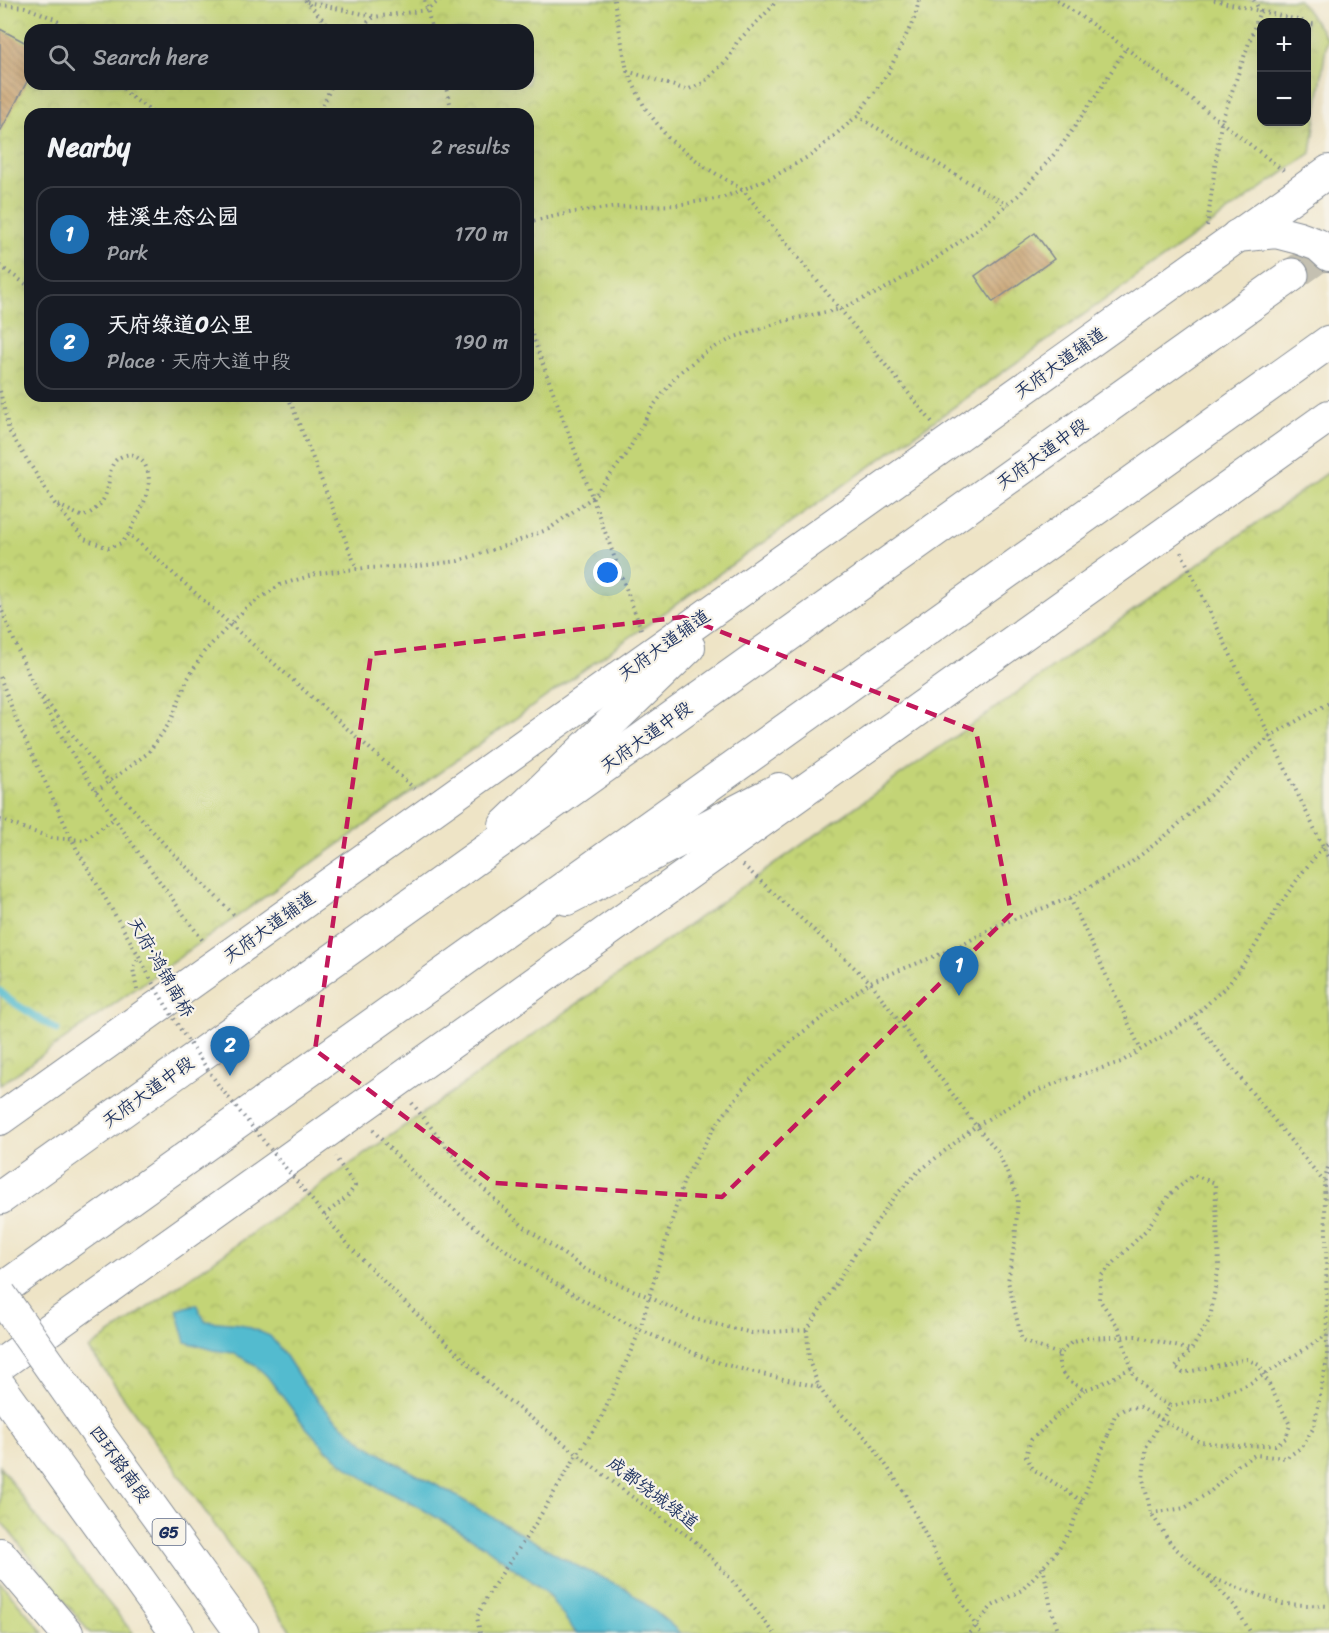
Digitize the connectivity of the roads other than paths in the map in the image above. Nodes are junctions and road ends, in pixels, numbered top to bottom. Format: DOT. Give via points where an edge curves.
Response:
graph roads {
  1 [pos="1329,171"];
  2 [pos="1237,236"];
  3 [pos="1329,255"];
  4 [pos="1292,275"];
  5 [pos="1329,342"];
  6 [pos="1329,416"];
  7 [pos="768,571"];
  8 [pos="880,736"];
  9 [pos="454,873"];
  10 [pos="498,935"];
  11 [pos="0,1119"];
  12 [pos="0,1198"];
  13 [pos="42,1261"];
  14 [pos="0,1293"];
  15 [pos="0,1306"];
  16 [pos="0,1365"];
  17 [pos="0,1388"];
  18 [pos="0,1554"];
  19 [pos="67,1633"];
  20 [pos="177,1633"];
  21 [pos="242,1633"];
  1 -- 2 [label="street, 天府大道辅道"];
  2 -- 3 [label="street" via="1276,232 1318,246"];
  2 -- 7 [label="street, 天府大道辅道"];
  4 -- 9 [label="main road, 天府大道中段"];
  5 -- 10 [label="main road"];
  6 -- 8 [label="street"];
  7 -- 9 [label="street"];
  7 -- 11 [label="street, 天府大道辅道"];
  8 -- 10 [label="street"];
  8 -- 16 [label="street"];
  9 -- 12 [label="main road, 天府大道中段"];
  10 -- 13 [label="main road"];
  13 -- 14 [label="main road"];
  13 -- 15 [label="main road"];
  14 -- 21 [label="main road, 四环路南段 / G5, bridge"];
  17 -- 20 [label="main road"];
  18 -- 19 [label="street"];
}
